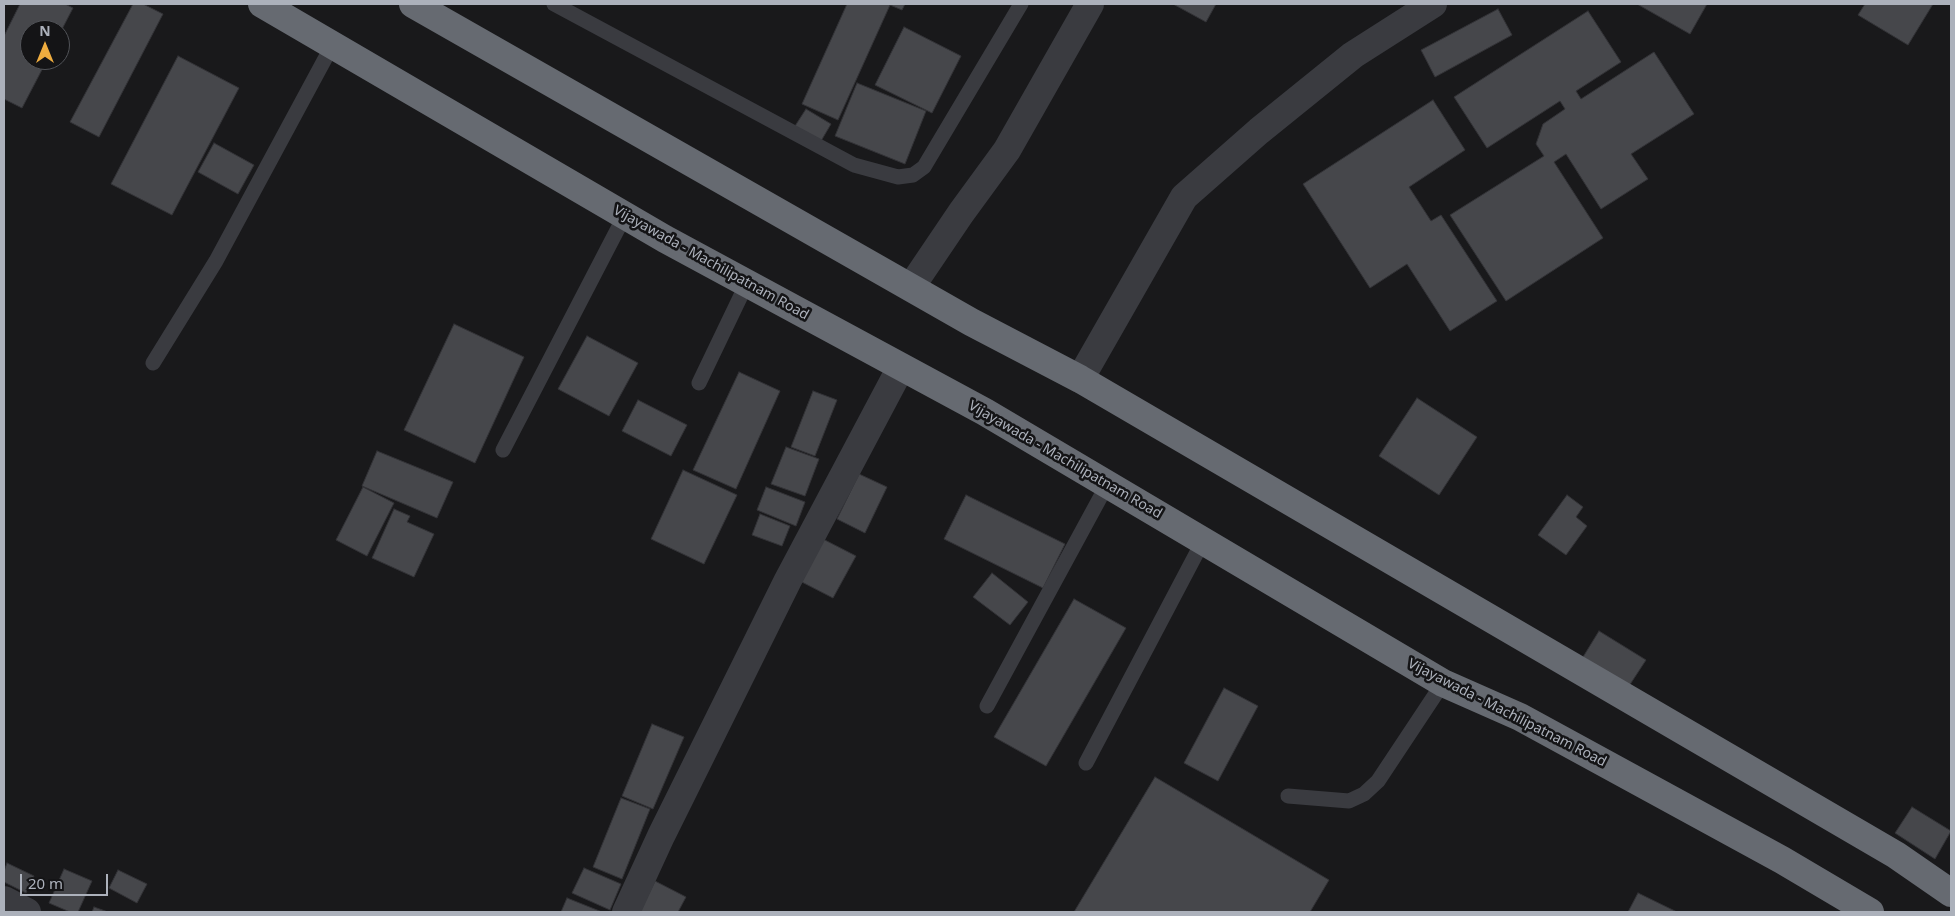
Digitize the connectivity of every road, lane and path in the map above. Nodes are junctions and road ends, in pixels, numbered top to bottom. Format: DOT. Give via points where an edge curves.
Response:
graph roads {
  1 [pos="262,4"];
  2 [pos="413,4"];
  3 [pos="554,4"];
  4 [pos="1021,4"];
  5 [pos="1090,4"];
  6 [pos="1433,4"];
  7 [pos="332,44"];
  8 [pos="625,215"];
  9 [pos="748,283"];
  10 [pos="911,287"];
  11 [pos="153,363"];
  12 [pos="901,367"];
  13 [pos="1080,379"];
  14 [pos="699,383"];
  15 [pos="503,450"];
  16 [pos="1107,485"];
  17 [pos="1203,541"];
  18 [pos="1443,683"];
  19 [pos="988,706"];
  20 [pos="1086,762"];
  21 [pos="1288,796"];
  22 [pos="1951,893"];
  23 [pos="4,900"];
  24 [pos="26,912"];
  25 [pos="626,912"];
  26 [pos="1870,912"];
  1 -- 7 [label="highway, Vijayawada - Machilipatnam Road"];
  2 -- 10 [label="highway"];
  3 -- 4 [label="lane" via="854,165 898,178 913,175 924,167"];
  5 -- 10 [label="street" via="1007,150"];
  6 -- 13 [label="street" via="1353,55 1259,131 1184,198"];
  7 -- 8 [label="highway, Vijayawada - Machilipatnam Road"];
  7 -- 11 [label="lane" via="216,261"];
  8 -- 9 [label="highway, Vijayawada - Machilipatnam Road"];
  8 -- 15 [label="lane"];
  9 -- 12 [label="highway, Vijayawada - Machilipatnam Road"];
  9 -- 14 [label="lane"];
  10 -- 13 [label="highway"];
  12 -- 16 [label="highway, Vijayawada - Machilipatnam Road" via="985,412"];
  12 -- 25 [label="street" via="788,580"];
  13 -- 22 [label="highway" via="1896,855"];
  16 -- 17 [label="highway, Vijayawada - Machilipatnam Road"];
  16 -- 19 [label="lane"];
  17 -- 18 [label="highway, Vijayawada - Machilipatnam Road"];
  17 -- 20 [label="lane"];
  18 -- 21 [label="lane" via="1378,781 1364,794 1349,801"];
  18 -- 26 [label="highway, Vijayawada - Machilipatnam Road" via="1520,717 1782,860"];
  23 -- 24 [label="street"];
}
